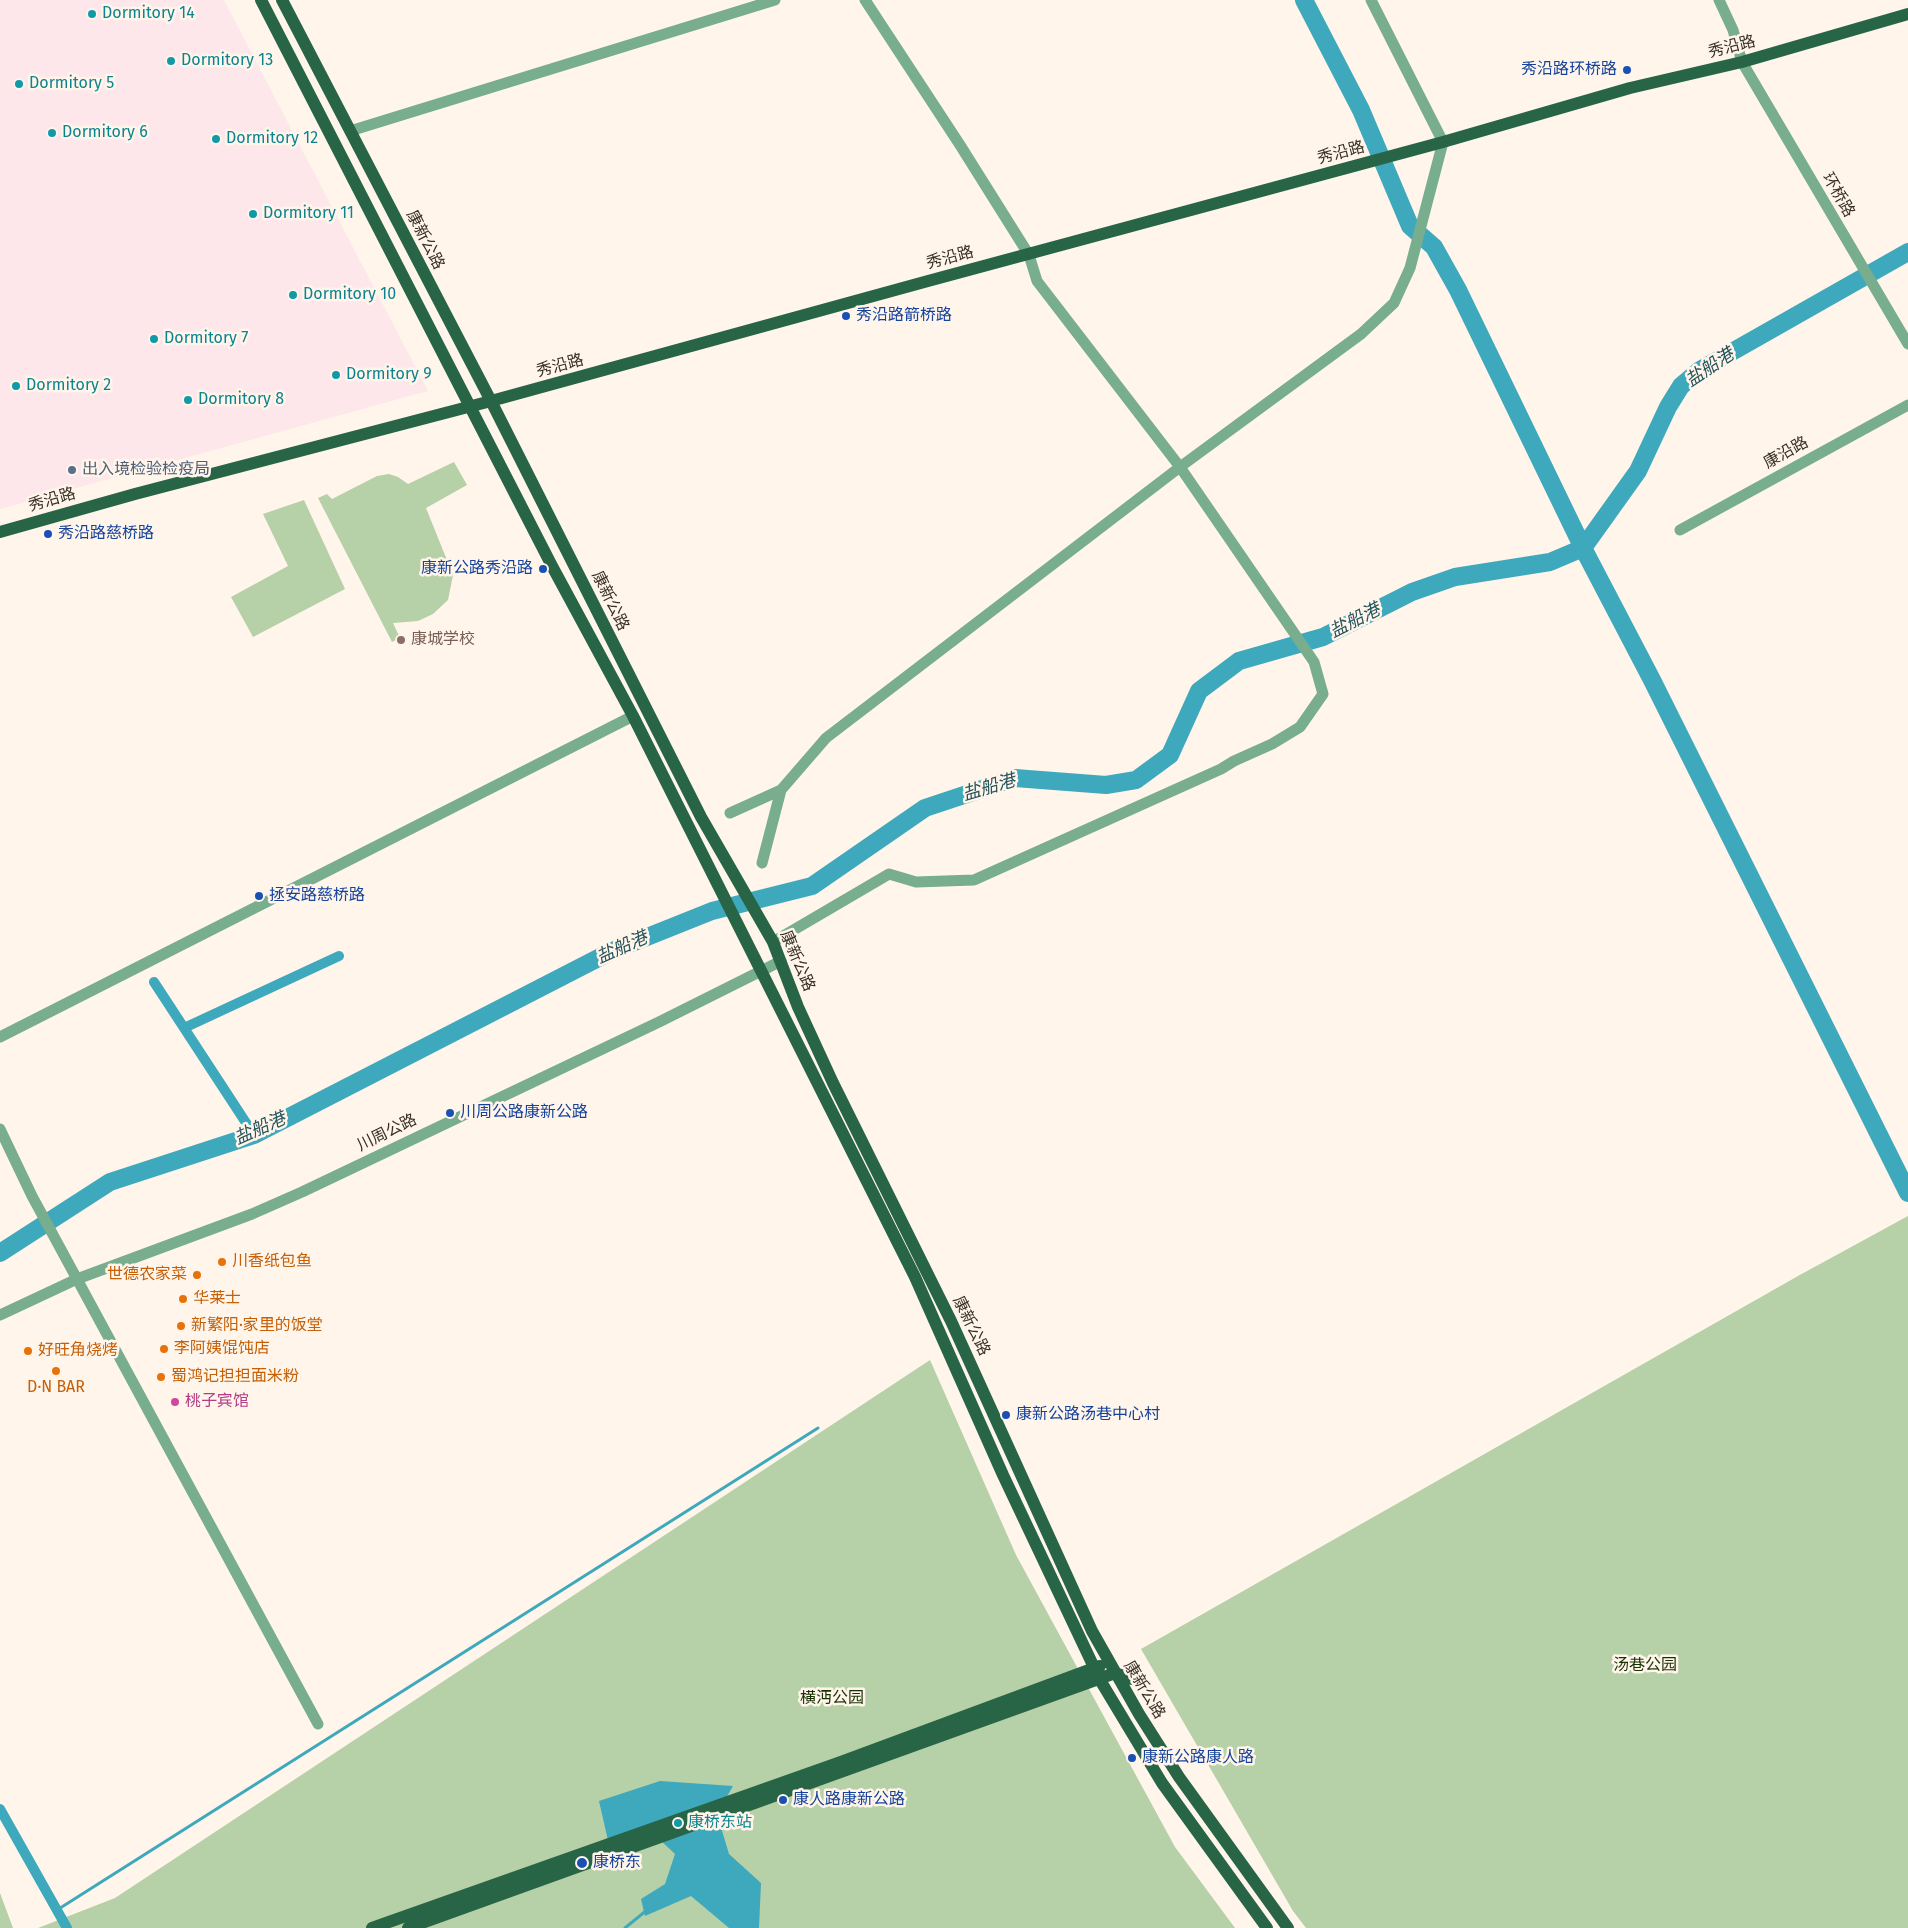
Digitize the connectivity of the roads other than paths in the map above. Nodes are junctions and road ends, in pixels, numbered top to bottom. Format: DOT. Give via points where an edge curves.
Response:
graph roads {
  1 [pos="261,0"];
  2 [pos="282,0"];
  3 [pos="775,0"];
  4 [pos="865,0"];
  5 [pos="1371,0"];
  6 [pos="1719,0"];
  7 [pos="1908,14"];
  8 [pos="1742,62"];
  9 [pos="350,131"];
  10 [pos="1443,142"];
  11 [pos="1029,255"];
  12 [pos="1908,344"];
  13 [pos="491,401"];
  14 [pos="1908,405"];
  15 [pos="471,406"];
  16 [pos="1180,467"];
  17 [pos="1680,530"];
  18 [pos="0,532"];
  19 [pos="634,716"];
  20 [pos="780,790"];
  21 [pos="730,813"];
  22 [pos="762,863"];
  23 [pos="770,936"];
  24 [pos="781,961"];
  25 [pos="761,971"];
  26 [pos="0,1037"];
  27 [pos="0,1129"];
  28 [pos="77,1279"];
  29 [pos="0,1315"];
  30 [pos="1112,1668"];
  31 [pos="1097,1674"];
  32 [pos="1132,1679"];
  33 [pos="318,1724"];
  34 [pos="372,1928"];
  35 [pos="408,1928"];
  36 [pos="1267,1928"];
  37 [pos="1288,1928"];
  1 -- 15 [label="main road, 康新公路"];
  2 -- 9 [label="main road, 康新公路"];
  3 -- 9 [label="street"];
  4 -- 11 [label="street"];
  5 -- 10 [label="street"];
  6 -- 8 [label="street, 环桥路" via="1733,30"];
  7 -- 8 [label="main road, 秀沿路"];
  8 -- 10 [label="main road, 秀沿路" via="1630,88"];
  8 -- 12 [label="street, 环桥路"];
  9 -- 13 [label="main road, 康新公路"];
  10 -- 11 [label="main road, 秀沿路"];
  10 -- 16 [label="street" via="1410,268 1394,303 1360,334"];
  11 -- 13 [label="main road, 秀沿路"];
  11 -- 16 [label="street" via="1037,280"];
  13 -- 15 [label="main road, 秀沿路"];
  13 -- 23 [label="main road, 康新公路" via="701,817"];
  14 -- 17 [label="street, 康沿路"];
  15 -- 18 [label="main road, 秀沿路"];
  15 -- 19 [label="main road, 康新公路" via="552,566"];
  16 -- 20 [label="street" via="826,738"];
  16 -- 23 [label="street" via="1314,662 1323,694 1300,727 1221,769 974,880 916,882 889,874"];
  19 -- 25 [label="main road, 康新公路"];
  19 -- 26 [label="street"];
  20 -- 21 [label="street"];
  20 -- 22 [label="street"];
  23 -- 24 [label="main road, 康新公路"];
  24 -- 25 [label="street, 川周公路"];
  24 -- 30 [label="main road, 康新公路" via="833,1083 951,1321 1080,1606"];
  25 -- 28 [label="street, 川周公路" via="302,1192"];
  25 -- 31 [label="main road, 康新公路" via="915,1277 1007,1484"];
  27 -- 28 [label="street"];
  28 -- 29 [label="street, 川周公路"];
  28 -- 33 [label="street"];
  30 -- 31 [label="main road"];
  30 -- 32 [label="main road"];
  30 -- 37 [label="main road, 康新公路" via="1182,1781"];
  31 -- 34 [label="main road"];
  31 -- 35 [label="main road"];
  31 -- 36 [label="main road, 康新公路" via="1162,1783"];
}
